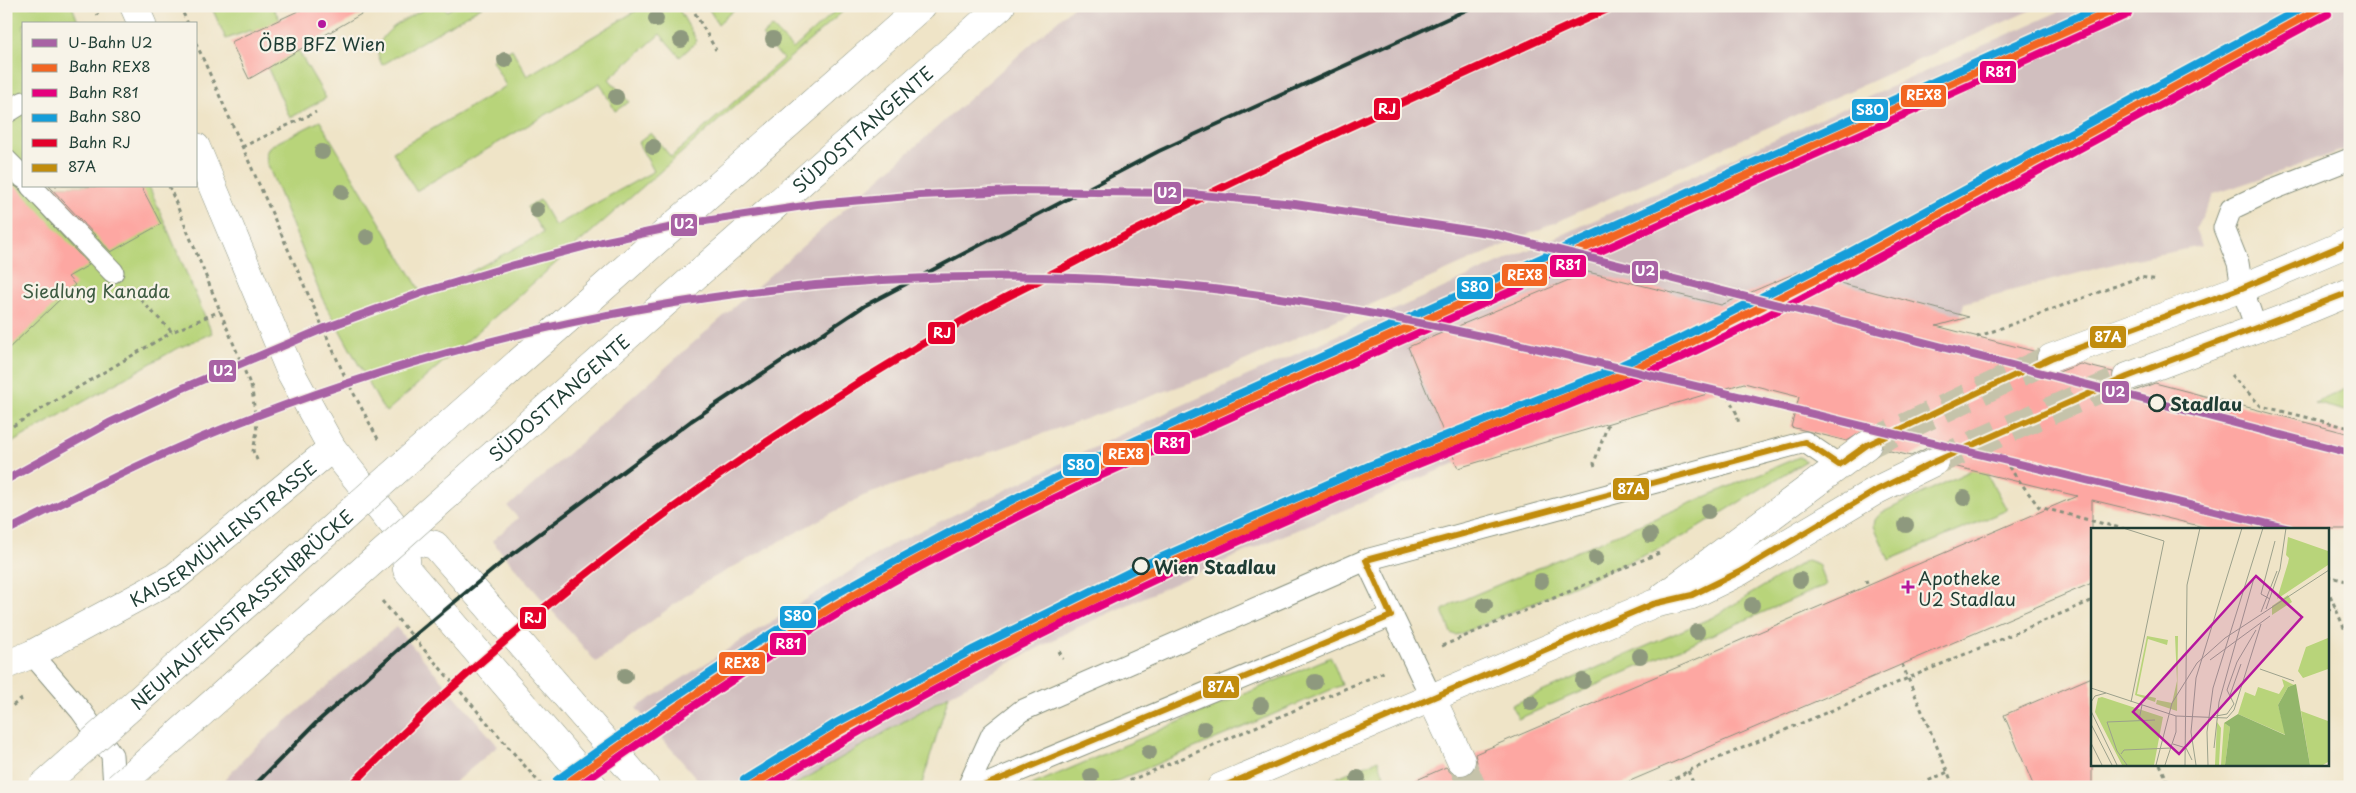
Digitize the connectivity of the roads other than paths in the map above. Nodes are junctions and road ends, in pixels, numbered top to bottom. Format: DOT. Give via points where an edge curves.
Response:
graph roads {
  1 [pos="134,6"];
  2 [pos="922,6"];
  3 [pos="1001,6"];
  4 [pos="141,22"];
  5 [pos="22,103"];
  6 [pos="6,113"];
  7 [pos="198,152"];
  8 [pos="2350,159"];
  9 [pos="6,160"];
  10 [pos="22,176"];
  11 [pos="33,188"];
  12 [pos="2350,242"];
  13 [pos="113,272"];
  14 [pos="2242,288"];
  15 [pos="2350,292"];
  16 [pos="2256,328"];
  17 [pos="2051,358"];
  18 [pos="2127,377"];
  19 [pos="1867,446"];
  20 [pos="332,448"];
  21 [pos="1934,462"];
  22 [pos="1840,465"];
  23 [pos="404,538"];
  24 [pos="1366,560"];
  25 [pos="1652,604"];
  26 [pos="1391,616"];
  27 [pos="32,654"];
  28 [pos="6,665"];
  29 [pos="1432,699"];
  30 [pos="1461,761"];
  31 [pos="41,787"];
  32 [pos="116,787"];
  33 [pos="594,787"];
  34 [pos="645,787"];
  35 [pos="968,787"];
  36 [pos="980,787"];
  37 [pos="1221,787"];
  1 -- 4 [label="main road"];
  2 -- 31 [label="main road, NEUHAUFENSTRASSENBRÜCKE, bridge"];
  3 -- 32 [label="main road, SÜDOSTTANGENTE, bridge"];
  5 -- 6 [label="lane"];
  7 -- 20 [label="main road" via="291,373"];
  8 -- 14 [label="lane" via="2231,209 2224,228 2238,263"];
  9 -- 10 [label="lane"];
  11 -- 13 [label="lane"];
  12 -- 14 [label="main road"];
  14 -- 16 [label="lane"];
  14 -- 17 [label="main road"];
  15 -- 16 [label="main road"];
  16 -- 18 [label="main road"];
  19 -- 22 [label="main road"];
  20 -- 23 [label="main road, KAISERMÜHLENSTRASSE"];
  20 -- 27 [label="main road, KAISERMÜHLENSTRASSE" via="175,577"];
  21 -- 25 [label="main road" via="1877,490 1739,572 1692,595"];
  22 -- 24 [label="lane" via="1805,442"];
  22 -- 25 [label="main road"];
  23 -- 33 [label="main road" via="407,570"];
  23 -- 34 [label="main road" via="435,545"];
  24 -- 26 [label="lane"];
  24 -- 35 [label="lane" via="1021,712 992,734"];
  25 -- 29 [label="main road"];
  26 -- 29 [label="lane"];
  26 -- 36 [label="lane"];
  27 -- 28 [label="main road, KAISERMÜHLENSTRASSE"];
  27 -- 32 [label="lane" via="81,711 112,755"];
  29 -- 30 [label="main road"];
  29 -- 37 [label="main road"];
}
